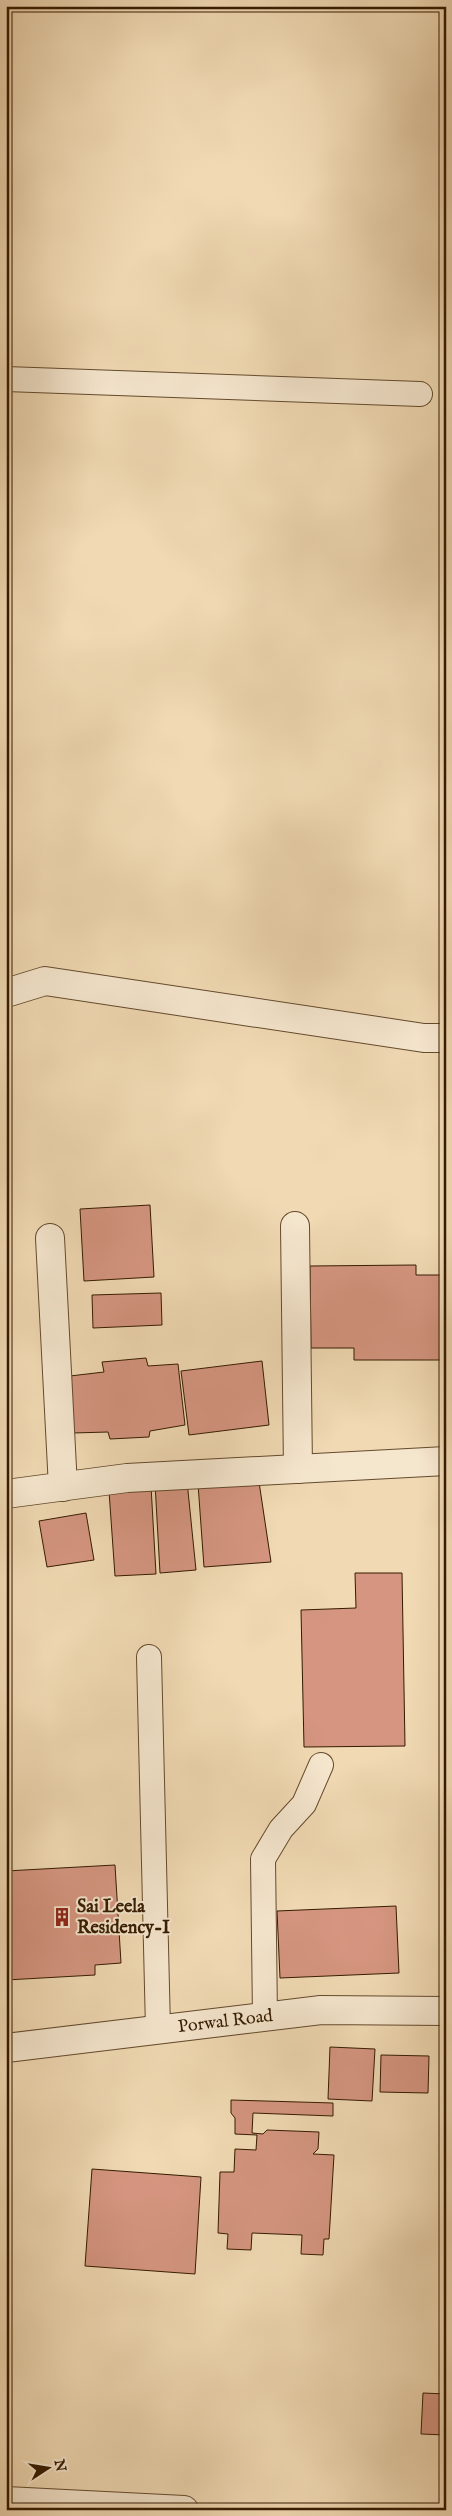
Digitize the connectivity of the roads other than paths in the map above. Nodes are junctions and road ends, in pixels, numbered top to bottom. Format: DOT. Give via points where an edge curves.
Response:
graph roads {
  1 [pos="6,379"];
  2 [pos="420,394"];
  3 [pos="6,993"];
  4 [pos="446,1038"];
  5 [pos="295,1226"];
  6 [pos="50,1238"];
  7 [pos="446,1461"];
  8 [pos="298,1469"];
  9 [pos="63,1487"];
  10 [pos="6,1494"];
  11 [pos="149,1657"];
  12 [pos="321,1765"];
  13 [pos="446,2011"];
  14 [pos="265,2017"];
  15 [pos="158,2029"];
  16 [pos="6,2048"];
  17 [pos="6,2502"];
  18 [pos="184,2510"];
  1 -- 2 [label="lane"];
  3 -- 4 [label="street" via="45,980 414,1037"];
  5 -- 8 [label="street"];
  6 -- 9 [label="street"];
  7 -- 8 [label="street"];
  8 -- 9 [label="street" via="127,1478"];
  9 -- 10 [label="street"];
  11 -- 15 [label="lane"];
  12 -- 14 [label="lane" via="304,1804 281,1829 263,1859"];
  13 -- 14 [label="street, Porwal Road" via="321,2010"];
  14 -- 15 [label="street, Porwal Road"];
  15 -- 16 [label="street, Porwal Road"];
  17 -- 18 [label="street"];
}
